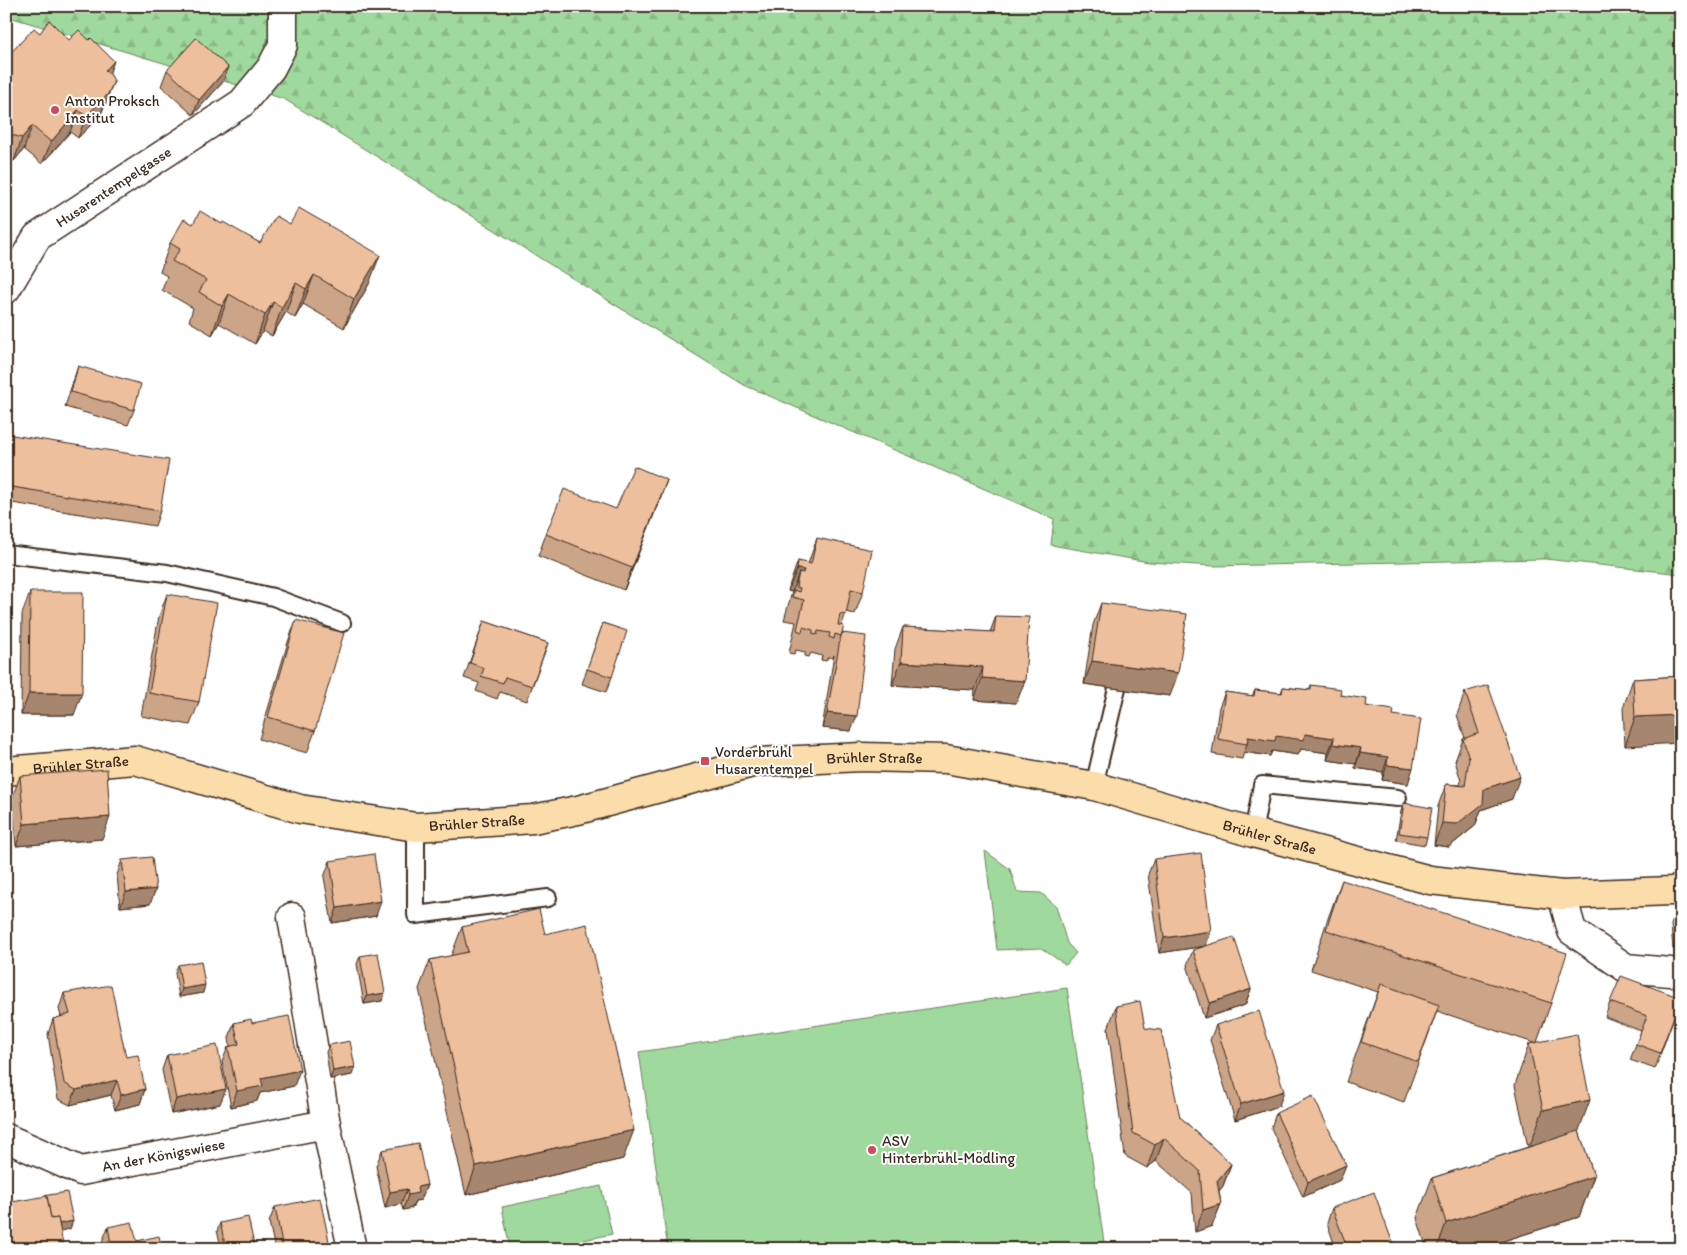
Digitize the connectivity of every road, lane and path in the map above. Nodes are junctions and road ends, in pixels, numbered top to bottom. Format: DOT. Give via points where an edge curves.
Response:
graph roads {
  1 [pos="283,6"];
  2 [pos="6,288"];
  3 [pos="6,554"];
  4 [pos="342,623"];
  5 [pos="1117,688"];
  6 [pos="6,771"];
  7 [pos="1094,786"];
  8 [pos="1398,798"];
  9 [pos="416,827"];
  10 [pos="1253,833"];
  11 [pos="1681,889"];
  12 [pos="1562,895"];
  13 [pos="548,898"];
  14 [pos="292,917"];
  15 [pos="1681,973"];
  16 [pos="326,1124"];
  17 [pos="6,1138"];
  18 [pos="352,1249"];
  1 -- 2 [label="street, Husarentempelgasse" via="283,45 271,68 242,103 37,237"];
  3 -- 4 [label="lane" via="167,573 272,597"];
  5 -- 7 [label="lane"];
  6 -- 9 [label="main road, Brühler Straße" via="135,760 300,809"];
  7 -- 9 [label="main road, Brühler Straße" via="946,759 862,757 756,762 532,820"];
  7 -- 10 [label="main road, Brühler Straße"];
  8 -- 10 [label="lane" via="1262,786"];
  9 -- 13 [label="lane" via="416,915"];
  10 -- 12 [label="main road, Brühler Straße" via="1430,880"];
  11 -- 12 [label="main road, Brühler Straße" via="1672,892"];
  12 -- 15 [label="street" via="1572,932 1626,968"];
  14 -- 16 [label="street"];
  16 -- 17 [label="street, An der Königswiese" via="81,1171"];
  16 -- 18 [label="street"];
}
